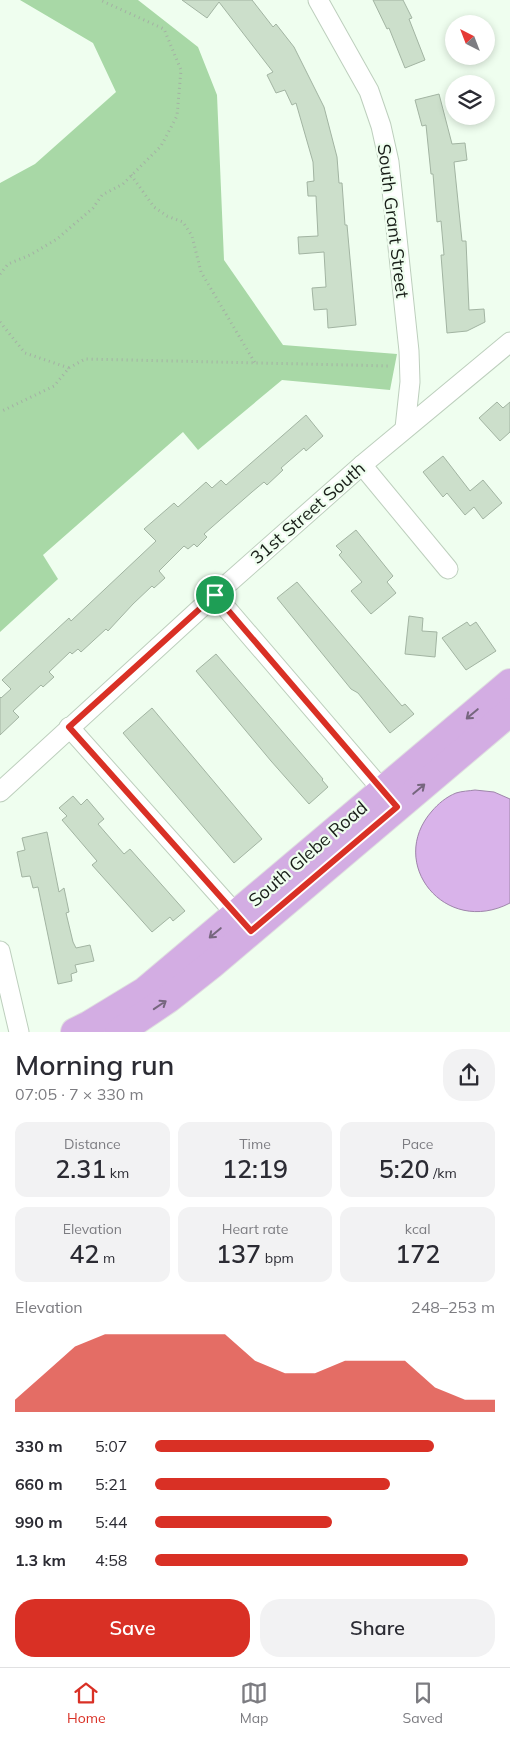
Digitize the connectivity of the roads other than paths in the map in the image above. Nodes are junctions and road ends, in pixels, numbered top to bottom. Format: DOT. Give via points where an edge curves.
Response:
graph roads {
  1 [pos="318,0"];
  2 [pos="508,347"];
  3 [pos="405,428"];
  4 [pos="362,465"];
  5 [pos="448,569"];
  6 [pos="215,595"];
  7 [pos="510,683"];
  8 [pos="510,712"];
  9 [pos="69,727"];
  10 [pos="0,792"];
  11 [pos="389,799"];
  12 [pos="244,923"];
  13 [pos="0,951"];
  14 [pos="19,1032"];
  15 [pos="75,1032"];
  16 [pos="119,1032"];
  1 -- 3 [label="street, South Grant Street" via="369,91 389,162 409,366"];
  2 -- 3 [label="street, 31st Street South"];
  3 -- 4 [label="street, 31st Street South"];
  4 -- 5 [label="street"];
  4 -- 6 [label="street, 31st Street South"];
  6 -- 9 [label="street, 31st Street South"];
  6 -- 11 [label="street"];
  7 -- 11 [label="main road, South Glebe Road, one-way"];
  11 -- 8 [label="main road, South Glebe Road, one-way"];
  9 -- 10 [label="street, 31st Street South"];
  9 -- 12 [label="street"];
  11 -- 12 [label="main road, South Glebe Road"];
  12 -- 15 [label="main road, South Glebe Road, one-way" via="145,991"];
  16 -- 12 [label="main road, South Glebe Road, one-way" via="168,999"];
  13 -- 14 [label="street"];
}
